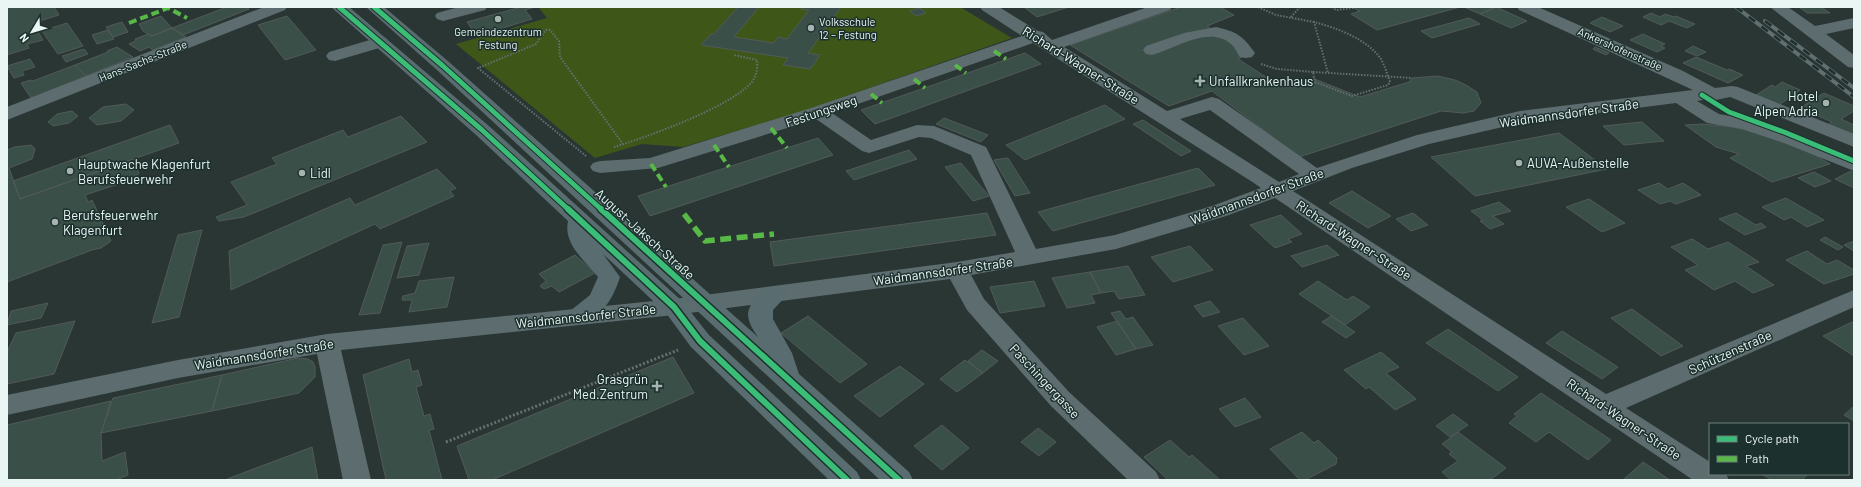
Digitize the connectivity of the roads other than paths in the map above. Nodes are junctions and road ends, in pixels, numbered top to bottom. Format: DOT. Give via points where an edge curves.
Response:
graph roads {
  1 [pos="279,7"];
  2 [pos="339,7"];
  3 [pos="374,7"];
  4 [pos="479,7"];
  5 [pos="988,7"];
  6 [pos="1164,7"];
  7 [pos="1525,7"];
  8 [pos="1778,7"];
  9 [pos="443,16"];
  10 [pos="1854,23"];
  11 [pos="1813,32"];
  12 [pos="1044,41"];
  13 [pos="380,42"];
  14 [pos="1152,50"];
  15 [pos="1246,54"];
  16 [pos="335,56"];
  17 [pos="1854,63"];
  18 [pos="1714,94"];
  19 [pos="1680,98"];
  20 [pos="8,112"];
  21 [pos="818,112"];
  22 [pos="1165,118"];
  23 [pos="1854,141"];
  24 [pos="1854,152"];
  25 [pos="593,162"];
  26 [pos="1854,165"];
  27 [pos="1314,175"];
  28 [pos="1277,190"];
  29 [pos="579,220"];
  30 [pos="1029,258"];
  31 [pos="957,270"];
  32 [pos="776,294"];
  33 [pos="1854,298"];
  34 [pos="705,303"];
  35 [pos="674,307"];
  36 [pos="578,317"];
  37 [pos="327,343"];
  38 [pos="788,379"];
  39 [pos="7,405"];
  40 [pos="1605,406"];
  41 [pos="357,480"];
  42 [pos="847,480"];
  43 [pos="899,480"];
  44 [pos="1146,480"];
  45 [pos="1715,480"];
  1 -- 20 [label="street, Hans-Sachs-Straße" via="62,94"];
  2 -- 13 [label="main road"];
  3 -- 34 [label="main road, August-Jaksch-Straße" via="443,66"];
  4 -- 9 [label="street"];
  5 -- 12 [label="street, Richard-Wagner-Straße"];
  6 -- 12 [label="street, Festungsweg"];
  7 -- 18 [label="street, Ankershofenstraße"];
  8 -- 11 [label="street"];
  10 -- 11 [label="street"];
  11 -- 17 [label="street"];
  12 -- 21 [label="street, Festungsweg"];
  12 -- 22 [label="street, Richard-Wagner-Straße"];
  13 -- 16 [label="street"];
  13 -- 29 [label="main road" via="482,130"];
  14 -- 15 [label="street" via="1201,32 1220,32 1235,38"];
  18 -- 19 [label="street, Waidmannsdorfer Straße"];
  18 -- 23 [label="street" via="1732,91"];
  18 -- 24 [label="street, Waidmannsdorfer Straße"];
  19 -- 26 [label="street" via="1714,118 1744,124 1791,139"];
  19 -- 27 [label="street, Waidmannsdorfer Straße" via="1520,117 1424,139"];
  21 -- 25 [label="street, Festungsweg" via="651,164"];
  21 -- 30 [label="street" via="869,147 917,131 934,132 979,151"];
  22 -- 27 [label="street" via="1212,103"];
  22 -- 28 [label="street, Richard-Wagner-Straße"];
  27 -- 28 [label="street, Waidmannsdorfer Straße"];
  28 -- 30 [label="street, Waidmannsdorfer Straße" via="1116,242"];
  28 -- 40 [label="street, Richard-Wagner-Straße"];
  29 -- 35 [label="main road"];
  29 -- 36 [label="main road" via="577,233 609,277 604,294 594,307"];
  30 -- 31 [label="street, Waidmannsdorfer Straße"];
  31 -- 32 [label="street, Waidmannsdorfer Straße"];
  31 -- 44 [label="street, Paschingergasse" via="975,304 1060,399"];
  32 -- 34 [label="street, Waidmannsdorfer Straße"];
  32 -- 38 [label="main road" via="768,300 760,314 760,322 777,347"];
  33 -- 40 [label="street, Schützenstraße"];
  34 -- 35 [label="street, Waidmannsdorfer Straße"];
  34 -- 38 [label="main road, August-Jaksch-Straße"];
  35 -- 36 [label="street, Waidmannsdorfer Straße"];
  35 -- 42 [label="main road" via="700,341"];
  36 -- 37 [label="street, Waidmannsdorfer Straße"];
  37 -- 39 [label="street, Waidmannsdorfer Straße" via="171,370"];
  37 -- 41 [label="street"];
  38 -- 43 [label="main road, August-Jaksch-Straße"];
  40 -- 45 [label="street, Richard-Wagner-Straße"];
}
